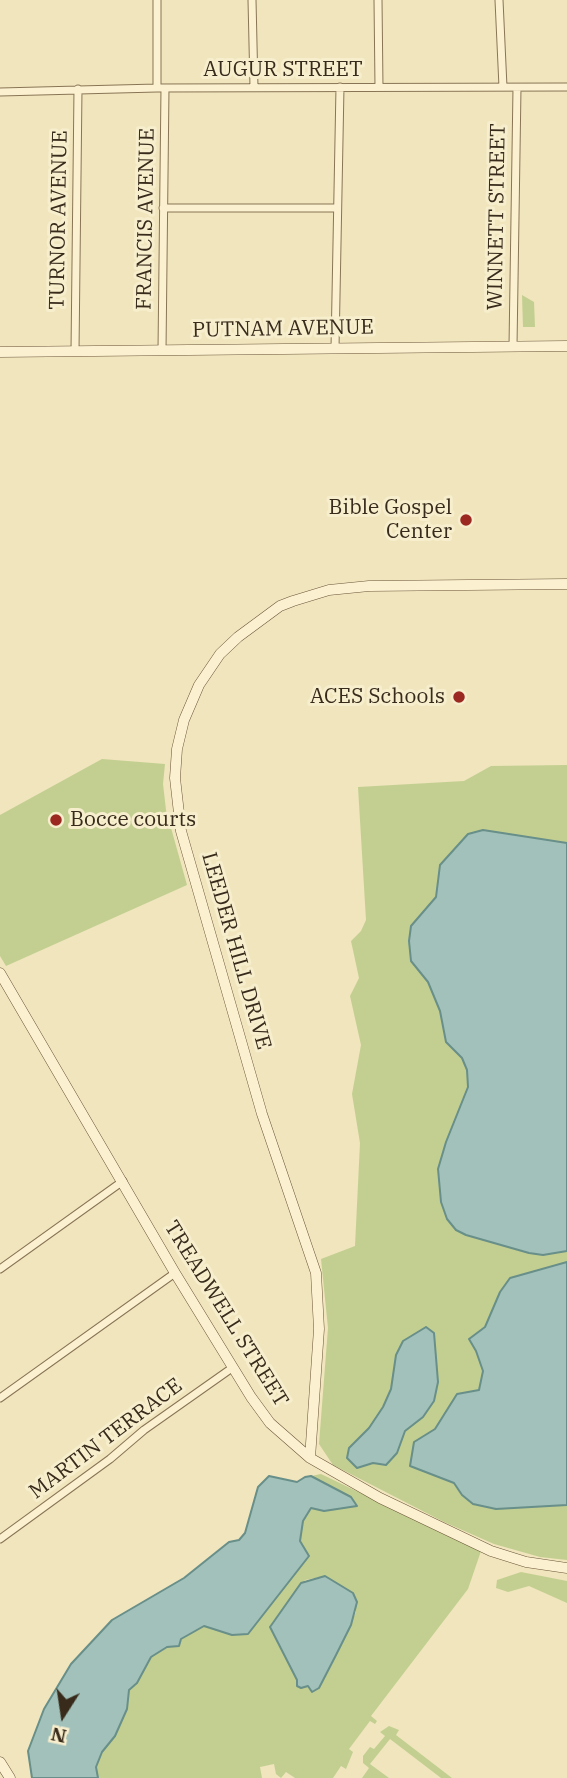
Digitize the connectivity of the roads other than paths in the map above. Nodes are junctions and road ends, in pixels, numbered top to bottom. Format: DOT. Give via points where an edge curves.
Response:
graph roads {
  1 [pos="157,0"];
  2 [pos="252,0"];
  3 [pos="378,0"];
  4 [pos="499,0"];
  5 [pos="567,86"];
  6 [pos="254,87"];
  7 [pos="340,87"];
  8 [pos="379,87"];
  9 [pos="503,87"];
  10 [pos="161,88"];
  11 [pos="517,88"];
  12 [pos="79,89"];
  13 [pos="0,92"];
  14 [pos="163,208"];
  15 [pos="337,208"];
  16 [pos="513,346"];
  17 [pos="567,346"];
  18 [pos="335,348"];
  19 [pos="162,350"];
  20 [pos="75,351"];
  21 [pos="0,352"];
  22 [pos="567,584"];
  23 [pos="0,973"];
  24 [pos="3,987"];
  25 [pos="122,1181"];
  26 [pos="1,1265"];
  27 [pos="175,1273"];
  28 [pos="232,1367"];
  29 [pos="0,1398"];
  30 [pos="310,1458"];
  31 [pos="0,1539"];
  32 [pos="567,1568"];
  33 [pos="0,1762"];
  34 [pos="10,1778"];
  1 -- 10 [label="street, FRANCIS AVENUE"];
  2 -- 6 [label="street"];
  3 -- 8 [label="street"];
  4 -- 9 [label="street"];
  5 -- 11 [label="street, AUGUR STREET"];
  6 -- 7 [label="street, AUGUR STREET"];
  6 -- 10 [label="street, AUGUR STREET"];
  7 -- 8 [label="street, AUGUR STREET"];
  7 -- 15 [label="street"];
  8 -- 9 [label="street, AUGUR STREET"];
  9 -- 11 [label="street, AUGUR STREET"];
  10 -- 12 [label="street, AUGUR STREET"];
  10 -- 14 [label="street, FRANCIS AVENUE"];
  11 -- 16 [label="street, WINNETT STREET"];
  12 -- 13 [label="street, AUGUR STREET"];
  12 -- 20 [label="street, TURNOR AVENUE"];
  14 -- 15 [label="street"];
  14 -- 19 [label="street, FRANCIS AVENUE"];
  15 -- 18 [label="street"];
  16 -- 17 [label="street, PUTNAM AVENUE"];
  16 -- 18 [label="street, PUTNAM AVENUE"];
  18 -- 19 [label="street, PUTNAM AVENUE"];
  19 -- 20 [label="street, PUTNAM AVENUE"];
  20 -- 21 [label="street, PUTNAM AVENUE"];
  22 -- 30 [label="street, LEEDER HILL DRIVE" via="369,586 329,590 293,601 280,606 220,654 199,685 184,720 175,778 181,831 262,1114 316,1272 319,1329"];
  23 -- 24 [label="street, TREADWELL STREET"];
  24 -- 25 [label="street, TREADWELL STREET"];
  25 -- 26 [label="street"];
  25 -- 27 [label="street, TREADWELL STREET"];
  27 -- 28 [label="street, TREADWELL STREET"];
  27 -- 29 [label="street"];
  28 -- 30 [label="street, TREADWELL STREET" via="270,1423"];
  28 -- 31 [label="street, MARTIN TERRACE"];
  30 -- 32 [label="street, TREADWELL STREET" via="375,1495 491,1550 526,1562"];
  33 -- 34 [label="street"];
}
